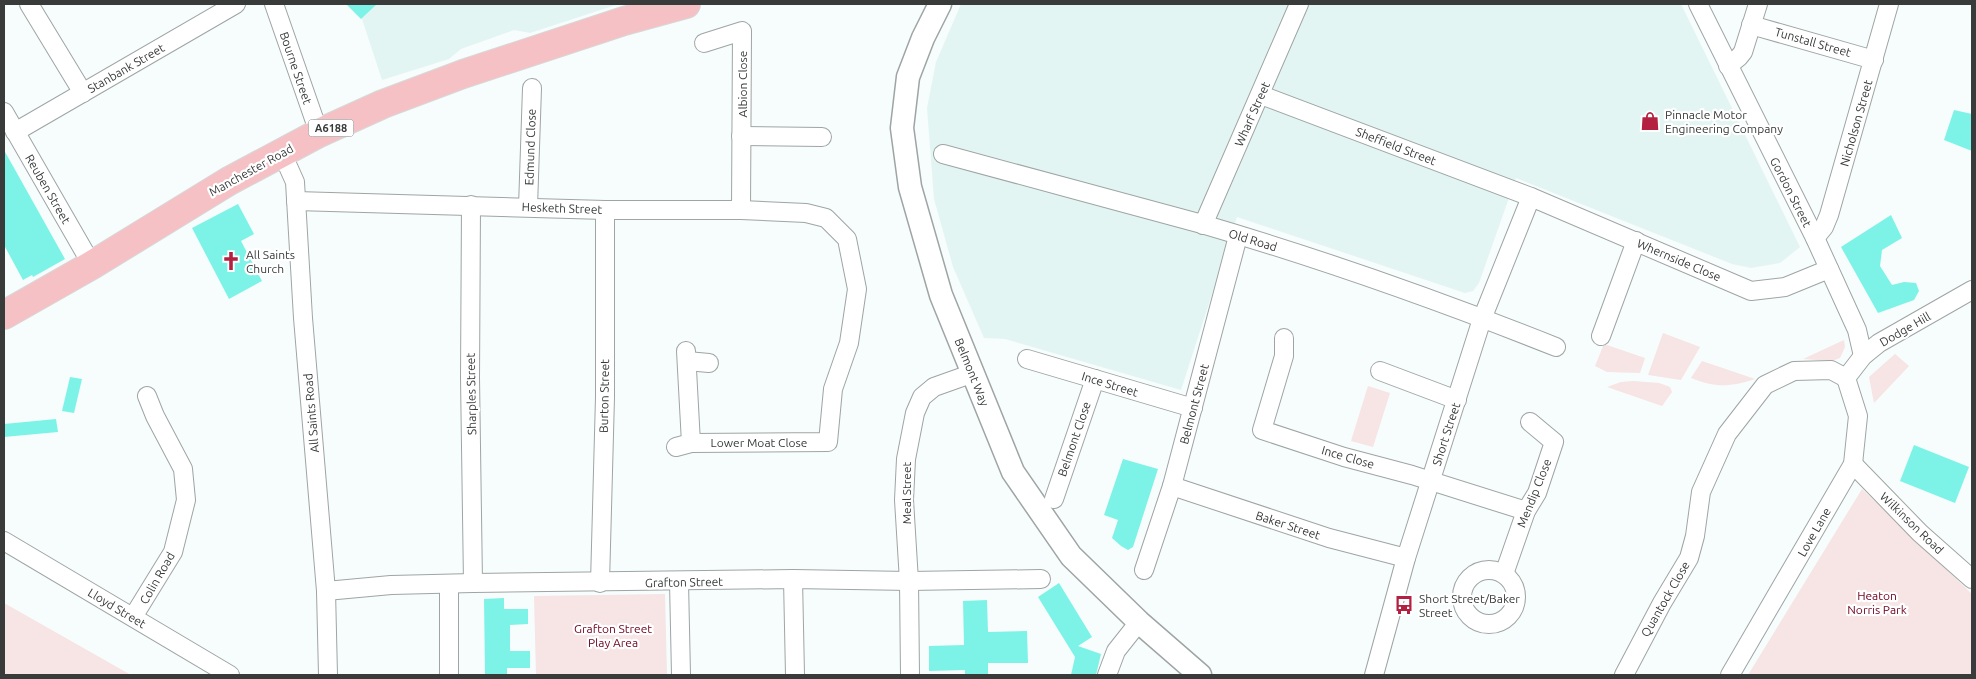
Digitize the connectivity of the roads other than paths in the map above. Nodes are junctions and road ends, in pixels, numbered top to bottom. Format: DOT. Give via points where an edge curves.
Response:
graph roads {
  1 [pos="29,4"];
  2 [pos="236,4"];
  3 [pos="274,4"];
  4 [pos="686,4"];
  5 [pos="940,4"];
  6 [pos="1299,4"];
  7 [pos="1698,4"];
  8 [pos="1758,4"];
  9 [pos="1889,4"];
  10 [pos="1752,25"];
  11 [pos="704,43"];
  12 [pos="1874,60"];
  13 [pos="1728,66"];
  14 [pos="532,88"];
  15 [pos="83,93"];
  16 [pos="1261,94"];
  17 [pos="4,112"];
  18 [pos="15,132"];
  19 [pos="319,133"];
  20 [pos="742,136"];
  21 [pos="822,137"];
  22 [pos="282,153"];
  23 [pos="943,154"];
  24 [pos="1531,197"];
  25 [pos="296,201"];
  26 [pos="471,205"];
  27 [pos="528,207"];
  28 [pos="605,210"];
  29 [pos="741,210"];
  30 [pos="826,218"];
  31 [pos="1203,224"];
  32 [pos="1238,236"];
  33 [pos="1815,238"];
  34 [pos="1636,241"];
  35 [pos="92,265"];
  36 [pos="1829,269"];
  37 [pos="1972,290"];
  38 [pos="4,314"];
  39 [pos="1482,319"];
  40 [pos="1600,336"];
  41 [pos="1284,338"];
  42 [pos="1556,347"];
  43 [pos="1863,356"];
  44 [pos="1027,359"];
  45 [pos="709,363"];
  46 [pos="1380,371"];
  47 [pos="965,376"];
  48 [pos="1846,378"];
  49 [pos="1095,379"];
  50 [pos="147,396"];
  51 [pos="1457,400"];
  52 [pos="1193,408"];
  53 [pos="1530,422"];
  54 [pos="1853,464"];
  55 [pos="1430,481"];
  56 [pos="1172,486"];
  57 [pos="1054,499"];
  58 [pos="1526,511"];
  59 [pos="4,541"];
  60 [pos="1406,558"];
  61 [pos="1144,570"];
  62 [pos="1504,574"];
  63 [pos="793,579"];
  64 [pos="1041,579"];
  65 [pos="1972,579"];
  66 [pos="909,581"];
  67 [pos="679,582"];
  68 [pos="473,583"];
  69 [pos="600,583"];
  70 [pos="449,584"];
  71 [pos="326,591"];
  72 [pos="134,617"];
  73 [pos="1139,622"];
  74 [pos="230,675"];
  75 [pos="328,675"];
  76 [pos="449,675"];
  77 [pos="681,675"];
  78 [pos="795,675"];
  79 [pos="910,675"];
  80 [pos="1107,675"];
  81 [pos="1200,675"];
  82 [pos="1374,675"];
  83 [pos="1624,675"];
  84 [pos="1730,675"];
  1 -- 15 [label="street"];
  2 -- 15 [label="street, Stanbank Street"];
  3 -- 19 [label="street, Bourne Street"];
  4 -- 19 [label="main road, Manchester Road / A6188" via="463,74 383,104"];
  5 -- 73 [label="street, Belmont Way" via="908,76 902,128 910,187 941,295 1013,472 1071,556"];
  6 -- 16 [label="street, Wharf Street"];
  7 -- 13 [label="street, Gordon Street"];
  8 -- 10 [label="street"];
  9 -- 12 [label="street, Nicholson Street"];
  10 -- 12 [label="street, Tunstall Street"];
  10 -- 13 [label="street" via="1740,57"];
  11 -- 20 [label="street, Albion Close" via="749,29"];
  12 -- 33 [label="street, Nicholson Street" via="1829,215"];
  13 -- 33 [label="street, Gordon Street"];
  14 -- 27 [label="street, Edmund Close"];
  15 -- 18 [label="street, Stanbank Street"];
  16 -- 24 [label="street, Sheffield Street"];
  16 -- 31 [label="street, Wharf Street"];
  17 -- 18 [label="street, Reuben Street"];
  18 -- 35 [label="street, Reuben Street"];
  19 -- 22 [label="main road, Manchester Road / A6188"];
  20 -- 21 [label="street"];
  20 -- 29 [label="street, Albion Close"];
  22 -- 25 [label="street, All Saints Road" via="293,174"];
  22 -- 35 [label="main road, Manchester Road / A6188" via="229,181"];
  23 -- 31 [label="street, Old Road"];
  24 -- 34 [label="street, Whernside Close"];
  24 -- 39 [label="street, Short Street"];
  25 -- 26 [label="street, Hesketh Street"];
  25 -- 71 [label="street, All Saints Road"];
  26 -- 27 [label="street, Hesketh Street"];
  26 -- 68 [label="street, Sharples Street"];
  27 -- 28 [label="street, Hesketh Street"];
  28 -- 29 [label="street, Hesketh Street"];
  28 -- 69 [label="street, Burton Street" via="605,397"];
  29 -- 30 [label="street, Hesketh Street"];
  30 -- 45 [label="street, Lower Moat Close" via="847,239 857,289 849,343 833,389 834,442 683,445 687,356"];
  31 -- 32 [label="street, Old Road"];
  32 -- 39 [label="street, Old Road" via="1398,287"];
  32 -- 52 [label="street, Belmont Street"];
  33 -- 36 [label="street, Gordon Street"];
  34 -- 36 [label="street, Whernside Close" via="1751,291 1785,287"];
  34 -- 40 [label="street"];
  35 -- 38 [label="main road, Manchester Road / A6188"];
  36 -- 43 [label="street, Gordon Street" via="1857,330"];
  37 -- 43 [label="street, Dodge Hill" via="1879,343"];
  39 -- 42 [label="street, Old Road"];
  39 -- 51 [label="street, Short Street"];
  41 -- 55 [label="street, Ince Close" via="1284,356 1262,430"];
  43 -- 48 [label="street, Dodge Hill"];
  44 -- 49 [label="street, Ince Street"];
  46 -- 51 [label="street"];
  47 -- 66 [label="street, Meal Street" via="934,387 922,396 915,413 906,459 904,500"];
  48 -- 54 [label="street, Love Lane" via="1858,416"];
  48 -- 83 [label="street, Quantock Close" via="1831,370 1794,372 1765,384 1727,434 1701,492 1689,558"];
  49 -- 52 [label="street, Ince Street"];
  49 -- 57 [label="street, Belmont Close"];
  50 -- 72 [label="street, Colin Road" via="183,469 186,500 174,552"];
  51 -- 55 [label="street, Short Street"];
  52 -- 56 [label="street, Belmont Street"];
  53 -- 58 [label="street, Mendip Close" via="1554,442 1537,492"];
  54 -- 65 [label="street, Wilkinson Road"];
  54 -- 84 [label="street, Love Lane"];
  55 -- 58 [label="street, Ince Close"];
  55 -- 60 [label="street, Short Street"];
  56 -- 60 [label="street, Baker Street" via="1329,538"];
  56 -- 61 [label="street, Belmont Street"];
  58 -- 62 [label="street, Mendip Close"];
  59 -- 72 [label="street, Lloyd Street"];
  60 -- 82 [label="street, Short Street"];
  63 -- 66 [label="street, Grafton Street"];
  63 -- 67 [label="street, Grafton Street"];
  63 -- 78 [label="street"];
  64 -- 66 [label="street, Grafton Street"];
  66 -- 79 [label="street, Meal Street"];
  67 -- 69 [label="street, Grafton Street"];
  67 -- 77 [label="street"];
  68 -- 69 [label="street, Grafton Street"];
  68 -- 70 [label="street, Grafton Street"];
  70 -- 71 [label="street, Grafton Street"];
  70 -- 76 [label="street"];
  71 -- 75 [label="street, All Saints Road"];
  72 -- 74 [label="street, Lloyd Street"];
  73 -- 80 [label="street" via="1116,651"];
  73 -- 81 [label="street, Belmont Way"];
}
